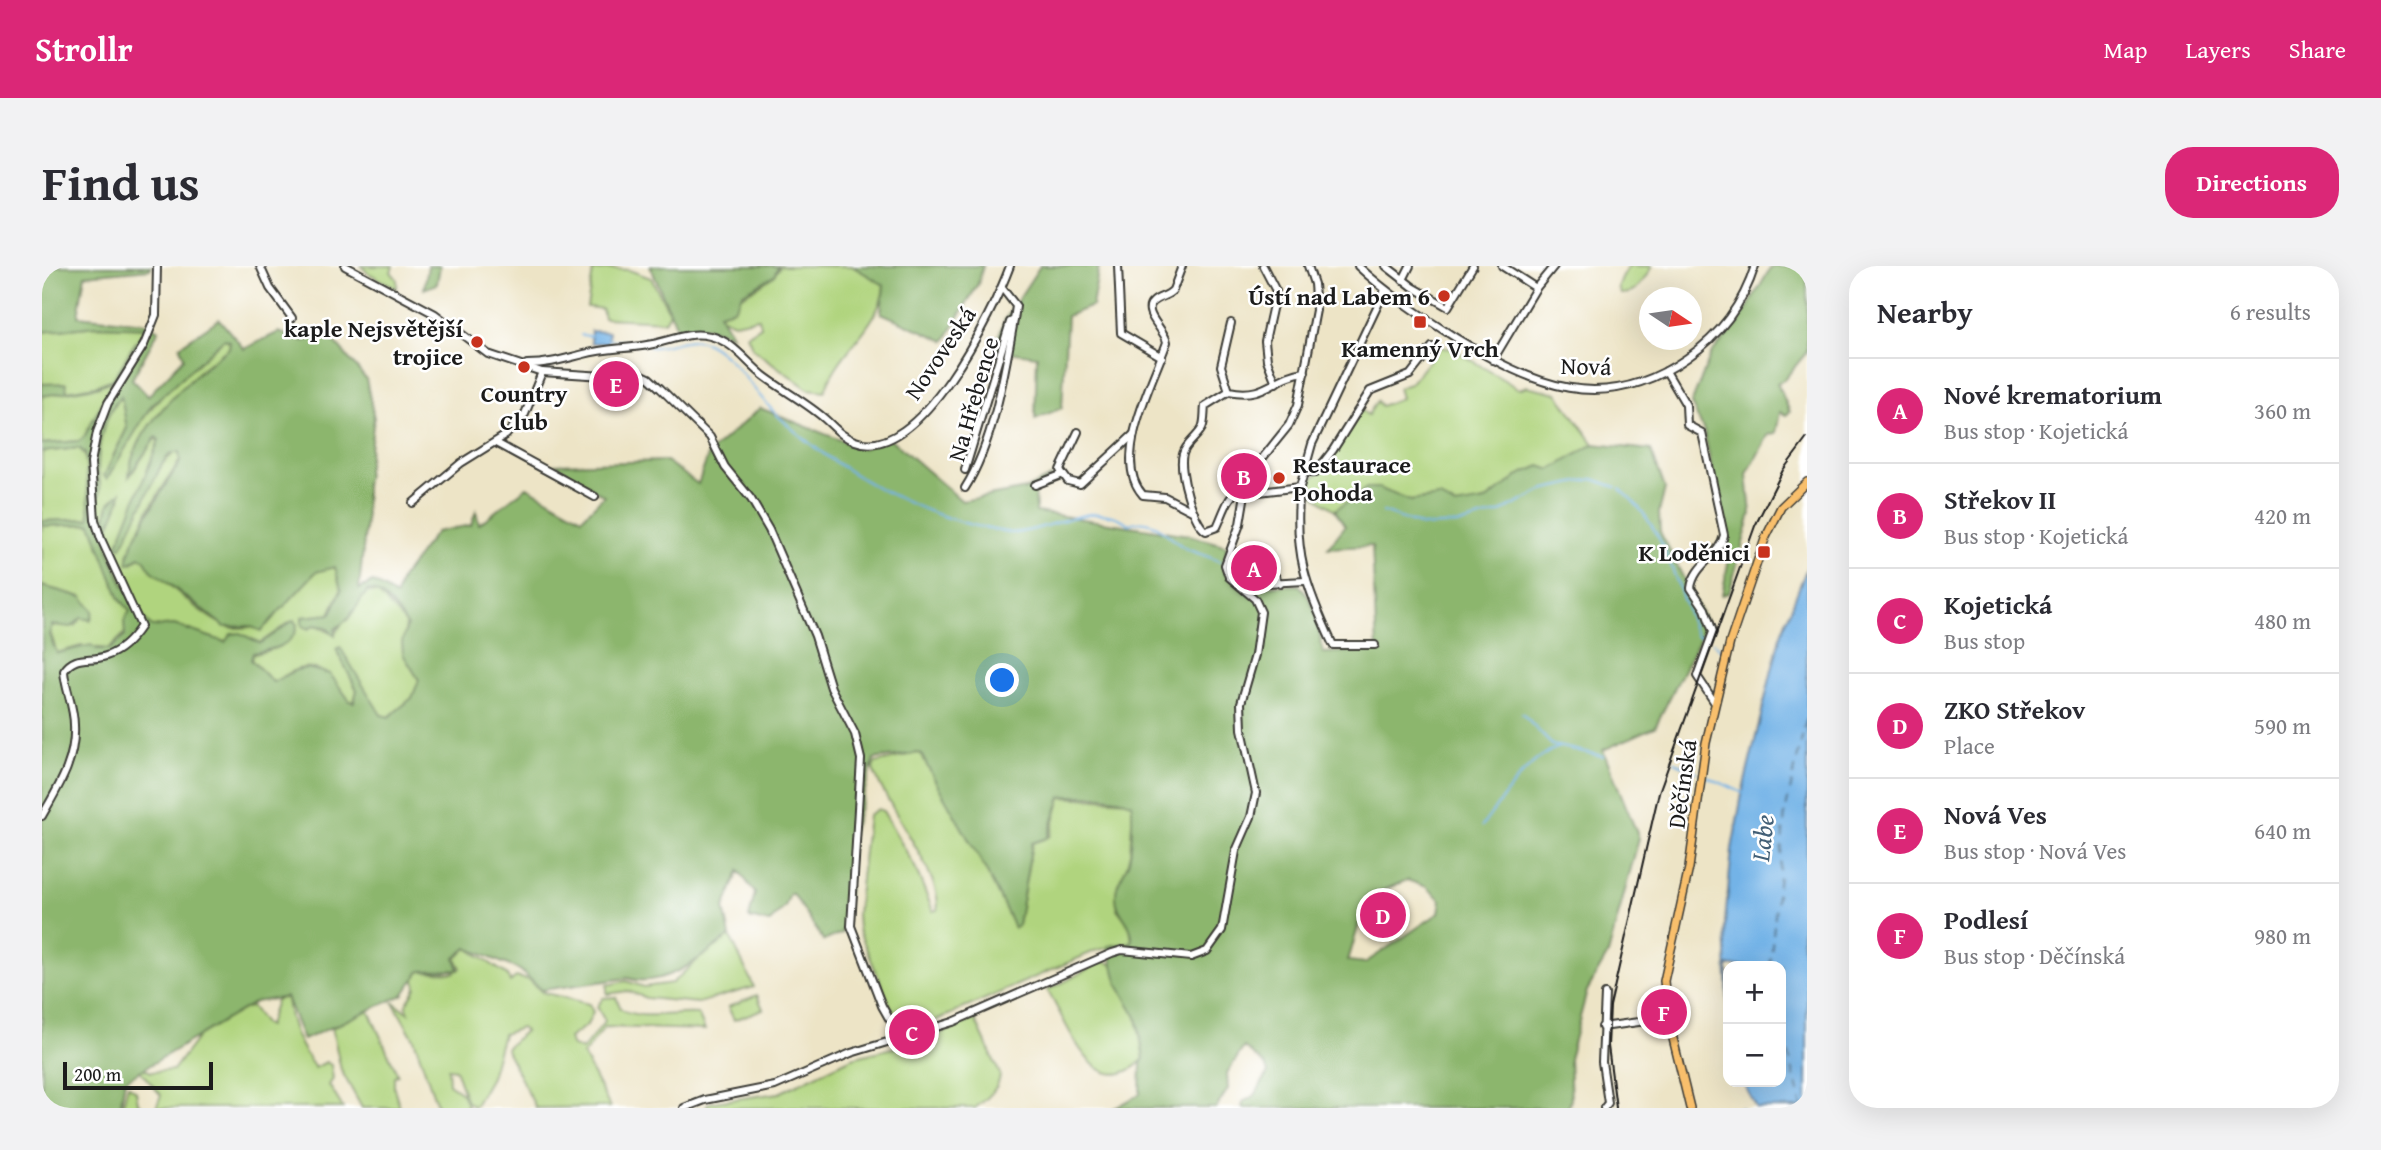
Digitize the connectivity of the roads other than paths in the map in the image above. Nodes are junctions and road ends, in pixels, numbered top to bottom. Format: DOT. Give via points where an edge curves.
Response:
graph roads {
  1 [pos="157,266"];
  2 [pos="260,266"];
  3 [pos="345,266"];
  4 [pos="1010,266"];
  5 [pos="1118,266"];
  6 [pos="1182,266"];
  7 [pos="1263,266"];
  8 [pos="1308,266"];
  9 [pos="1358,266"];
  10 [pos="1386,266"];
  11 [pos="1410,266"];
  12 [pos="1473,266"];
  13 [pos="1502,266"];
  14 [pos="1554,266"];
  15 [pos="1755,266"];
  16 [pos="1403,280"];
  17 [pos="1002,288"];
  18 [pos="1536,288"];
  19 [pos="1385,290"];
  20 [pos="292,318"];
  21 [pos="1014,320"];
  22 [pos="1231,323"];
  23 [pos="1432,347"];
  24 [pos="1162,357"];
  25 [pos="1493,360"];
  26 [pos="526,365"];
  27 [pos="1666,371"];
  28 [pos="542,372"];
  29 [pos="1305,372"];
  30 [pos="1276,383"];
  31 [pos="1229,391"];
  32 [pos="1078,432"];
  33 [pos="1134,434"];
  34 [pos="496,443"];
  35 [pos="965,470"];
  36 [pos="1303,473"];
  37 [pos="1061,475"];
  38 [pos="1807,482"];
  39 [pos="1035,485"];
  40 [pos="1300,487"];
  41 [pos="965,488"];
  42 [pos="1243,490"];
  43 [pos="595,497"];
  44 [pos="413,503"];
  45 [pos="1194,512"];
  46 [pos="1224,565"];
  47 [pos="1305,581"];
  48 [pos="1375,645"];
  49 [pos="1715,703"];
  50 [pos="42,816"];
  51 [pos="1605,994"];
  52 [pos="1668,1018"];
  53 [pos="1602,1027"];
  54 [pos="901,1038"];
  55 [pos="684,1108"];
  56 [pos="1604,1108"];
  57 [pos="1690,1108"];
  1 -- 50 [label="street" via="156,316 144,345 108,403 91,463 95,520 141,626 120,648 105,656 78,659 64,671 75,724 73,751 66,775"];
  2 -- 20 [label="street"];
  3 -- 26 [label="street" via="435,314 488,354"];
  4 -- 17 [label="street, Novoveská"];
  5 -- 24 [label="street" via="1121,333"];
  6 -- 24 [label="street" via="1173,290 1149,308 1166,334"];
  7 -- 30 [label="street" via="1276,292 1265,341"];
  8 -- 29 [label="street" via="1316,305"];
  9 -- 19 [label="street, Nová"];
  10 -- 16 [label="street"];
  11 -- 16 [label="street"];
  12 -- 16 [label="street" via="1448,307"];
  13 -- 18 [label="street"];
  14 -- 18 [label="street"];
  15 -- 27 [label="street, Nová" via="1725,324 1694,354"];
  17 -- 21 [label="street, Na Hřebence" via="1013,297"];
  17 -- 26 [label="street, Novoveská" via="972,348 921,417 894,435 869,444 840,434 729,343 711,336 684,335 546,365"];
  18 -- 25 [label="street"];
  19 -- 25 [label="street, Nová"];
  19 -- 36 [label="street" via="1312,444"];
  21 -- 35 [label="street, Na Hřebence"];
  21 -- 41 [label="street, Na Hřebence" via="987,434"];
  22 -- 31 [label="street" via="1222,366"];
  23 -- 36 [label="street" via="1410,375 1370,391 1334,450 1315,473"];
  24 -- 33 [label="street"];
  25 -- 27 [label="street, Nová" via="1531,379 1579,389 1631,384"];
  26 -- 28 [label="street"];
  27 -- 49 [label="street" via="1686,405 1686,425 1702,433 1724,535 1723,542 1697,569 1691,588 1712,625 1697,676"];
  28 -- 34 [label="street" via="525,414"];
  28 -- 54 [label="street" via="604,376 623,370 655,383 703,429 769,530 815,636 831,688 855,734 861,768 851,926 882,1006"];
  29 -- 30 [label="street"];
  29 -- 42 [label="street" via="1289,425 1248,475"];
  30 -- 31 [label="street" via="1260,392"];
  31 -- 45 [label="street" via="1205,406 1202,428 1181,458"];
  32 -- 37 [label="street" via="1063,460"];
  33 -- 37 [label="street" via="1080,484"];
  33 -- 45 [label="street" via="1132,467 1139,491 1150,498 1165,497"];
  34 -- 43 [label="street"];
  34 -- 44 [label="street" via="461,463"];
  36 -- 40 [label="street"];
  37 -- 39 [label="street"];
  38 -- 49 [label="main road, Děčínská" via="1769,528 1736,621"];
  40 -- 42 [label="street"];
  40 -- 47 [label="street" via="1297,535"];
  42 -- 45 [label="street" via="1237,490 1214,530 1202,528"];
  42 -- 46 [label="street" via="1240,524"];
  46 -- 47 [label="street" via="1257,582"];
  46 -- 54 [label="street" via="1229,577 1255,599 1261,611 1241,703 1256,793 1236,851 1222,930 1215,944 1191,957 1122,950 953,1022"];
  47 -- 48 [label="street" via="1334,645"];
  49 -- 52 [label="main road, Děčínská" via="1689,868 1667,959 1664,991"];
  51 -- 53 [label="street"];
  52 -- 53 [label="street"];
  52 -- 57 [label="main road, Děčínská"];
  53 -- 56 [label="street" via="1608,1103"];
  54 -- 55 [label="street" via="851,1053 775,1087"];
}
